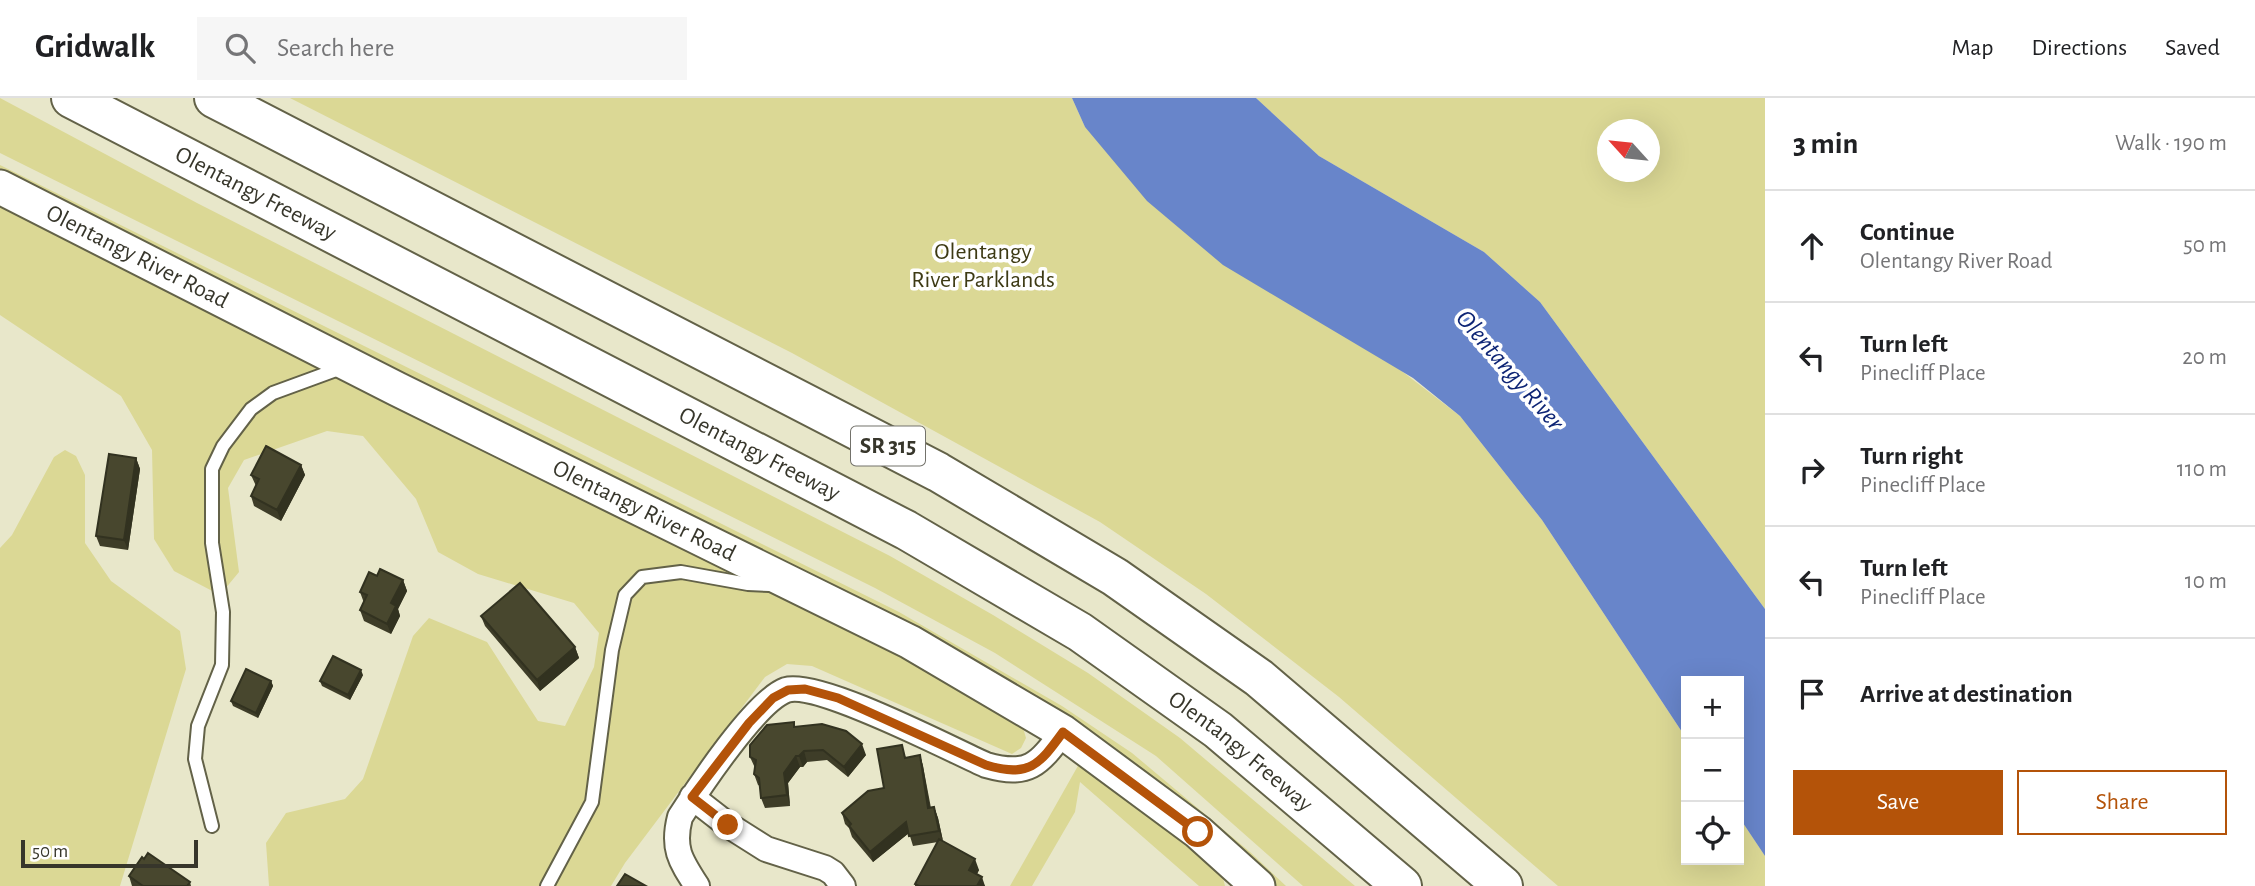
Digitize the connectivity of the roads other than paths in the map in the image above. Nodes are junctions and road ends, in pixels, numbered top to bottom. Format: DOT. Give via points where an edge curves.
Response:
graph roads {
  1 [pos="71,98"];
  2 [pos="214,98"];
  3 [pos="0,187"];
  4 [pos="349,365"];
  5 [pos="798,586"];
  6 [pos="1063,732"];
  7 [pos="692,797"];
  8 [pos="212,826"];
  9 [pos="547,886"];
  10 [pos="696,886"];
  11 [pos="843,886"];
  12 [pos="1258,886"];
  13 [pos="1402,886"];
  14 [pos="1503,886"];
  1 -- 13 [label="highway, Olentangy Freeway / SR 315" via="894,524 1080,632 1218,730"];
  2 -- 14 [label="highway, SR 315" via="938,472 1115,577 1259,678"];
  3 -- 4 [label="main road, Olentangy River Road"];
  4 -- 5 [label="main road, Olentangy River Road"];
  4 -- 8 [label="lane" via="273,393 251,409 212,469 212,543 223,612 222,665 198,726 195,758"];
  5 -- 6 [label="main road, Olentangy River Road" via="910,642"];
  5 -- 9 [label="lane" via="748,584 681,572 642,577 625,595 611,650 592,802"];
  6 -- 7 [label="street" via="1041,761 1014,771 1000,769 838,698 805,689 788,690 773,698 749,723"];
  6 -- 12 [label="main road, Olentangy River Road" via="1198,832"];
  7 -- 10 [label="street" via="680,817 676,840 681,862"];
  7 -- 11 [label="street" via="766,849 825,868"];
}
